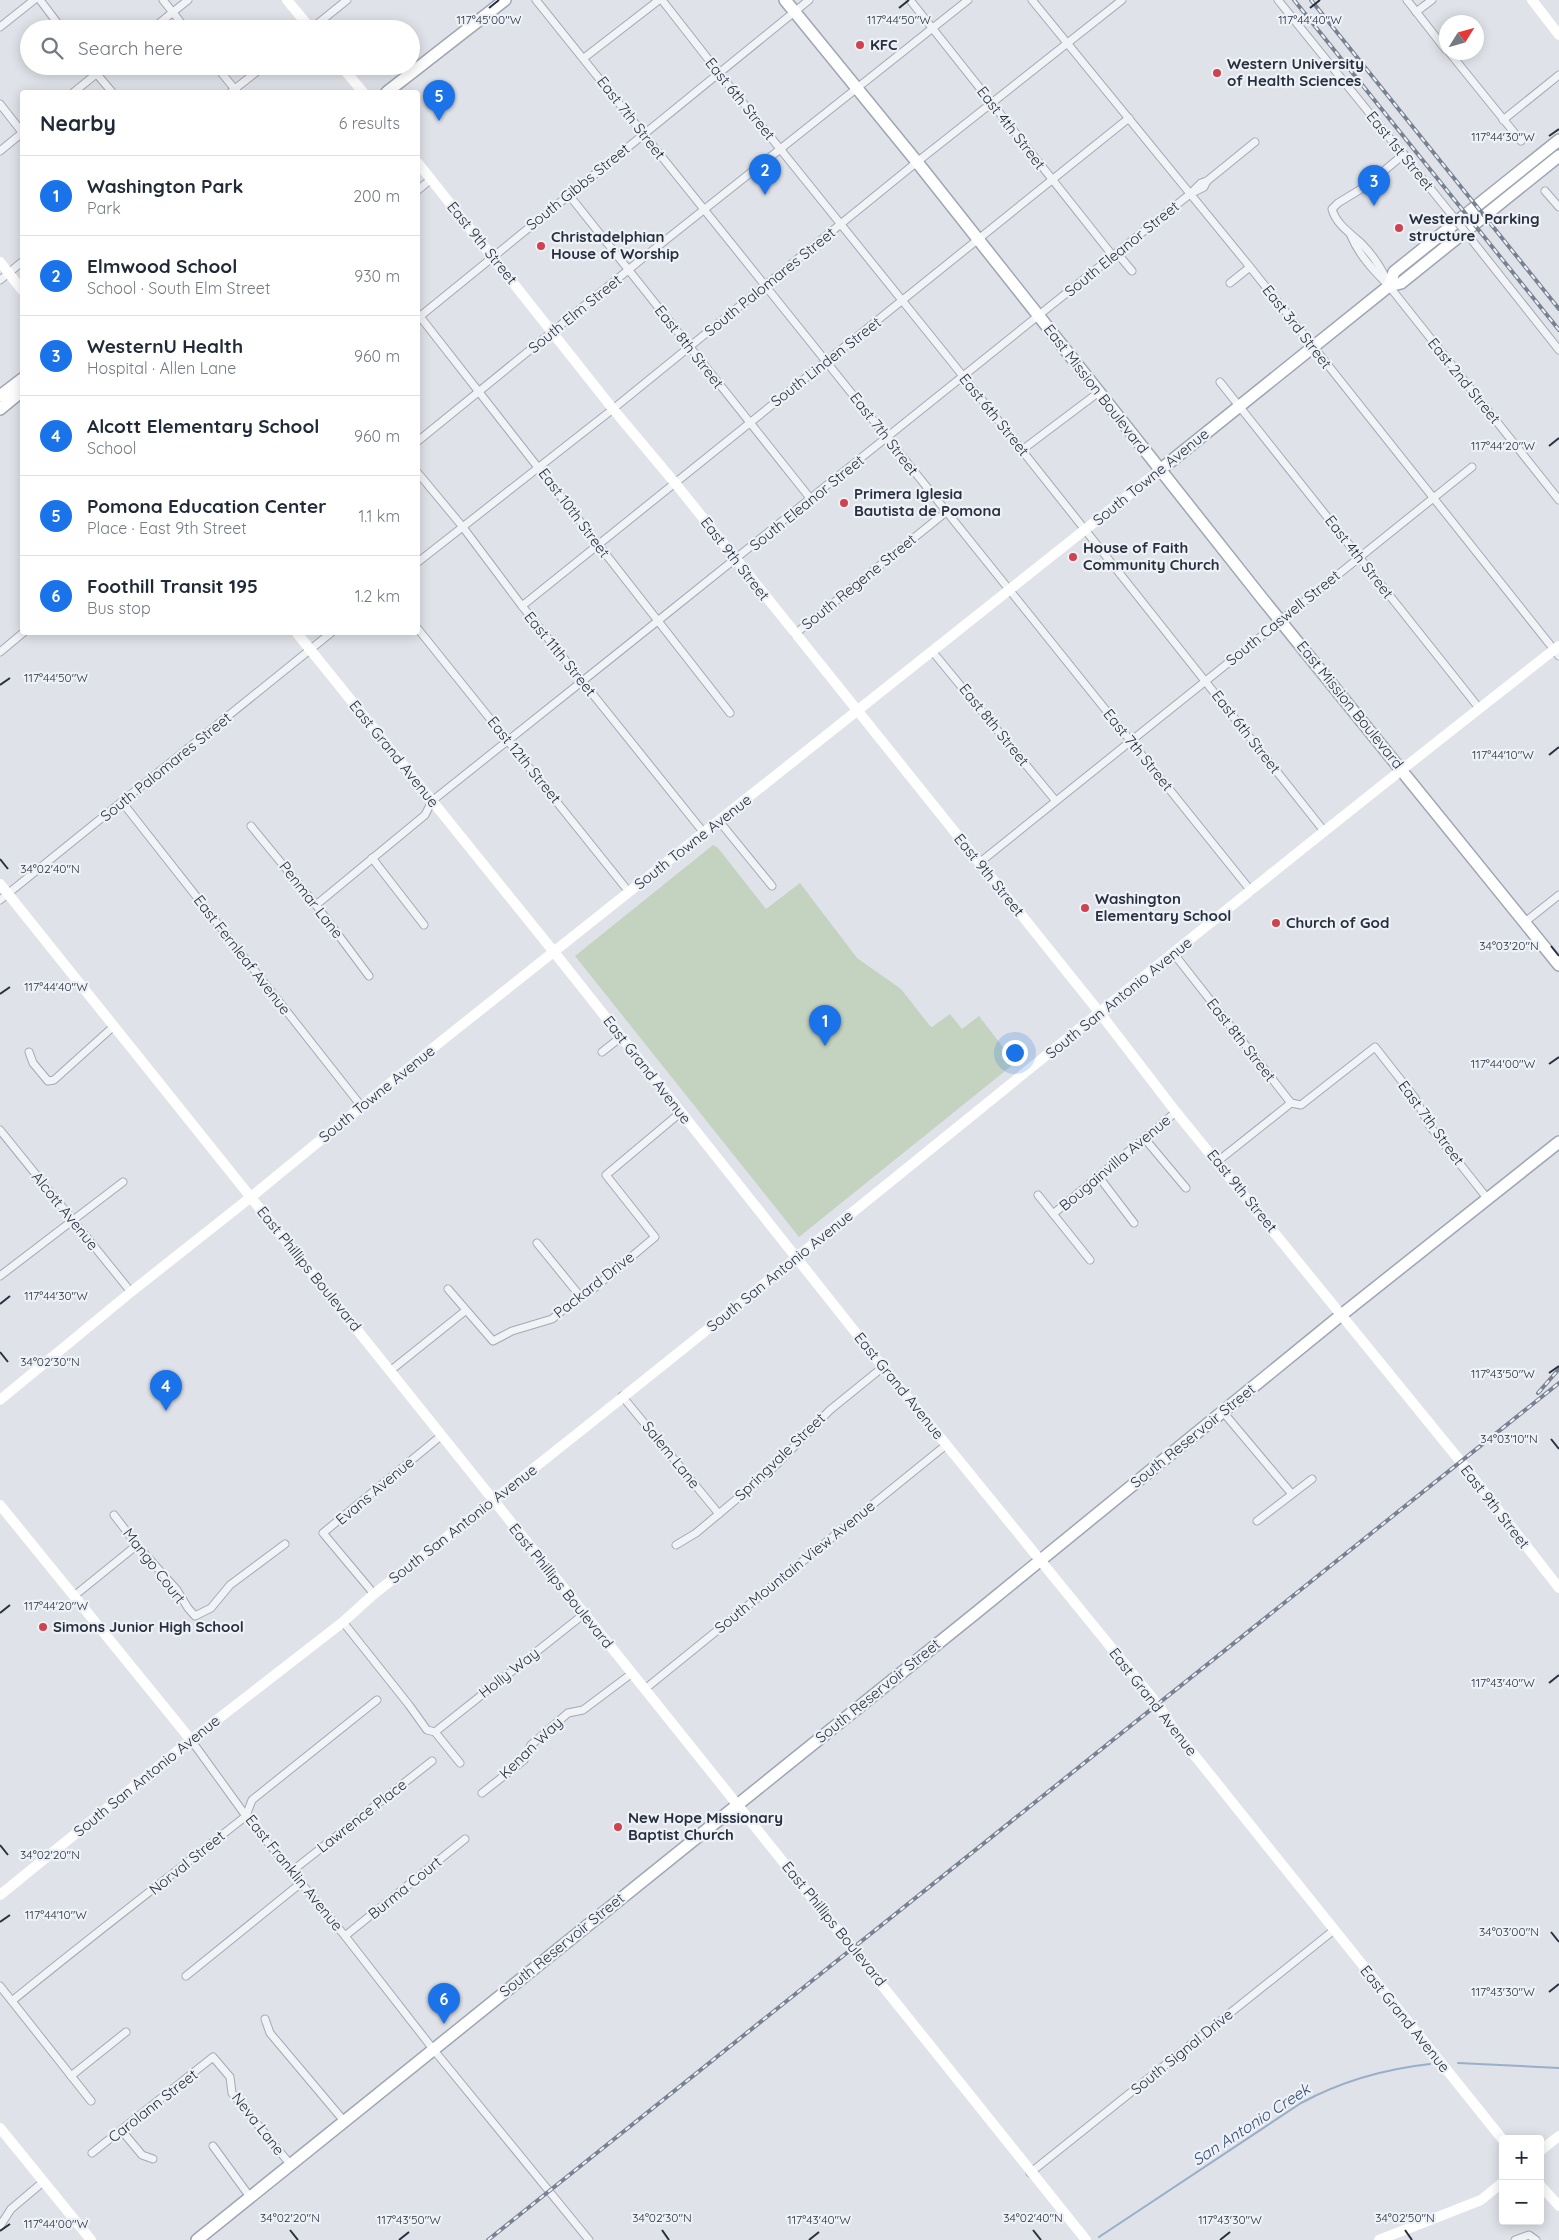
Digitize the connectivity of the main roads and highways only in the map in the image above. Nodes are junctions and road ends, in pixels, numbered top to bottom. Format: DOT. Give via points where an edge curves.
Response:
graph roads {
  1 [pos="505,0"];
  2 [pos="785,0"];
  3 [pos="420,66"];
  4 [pos="409,75"];
  5 [pos="390,90"];
  6 [pos="1559,140"];
  7 [pos="1559,156"];
  8 [pos="1389,286"];
  9 [pos="20,380"];
  10 [pos="20,393"];
  11 [pos="0,396"];
  12 [pos="0,409"];
  13 [pos="1160,470"];
  14 [pos="1559,965"];
  15 [pos="1559,1142"];
  16 [pos="198,2240"];
  1 -- 3 [label="main road"];
  2 -- 13 [label="main road, East Mission Boulevard"];
  4 -- 5 [label="main road"];
  6 -- 8 [label="main road" via="1394,272"];
  7 -- 8 [label="main road" via="1401,283"];
  8 -- 13 [label="main road, South Towne Avenue"];
  9 -- 11 [label="main road"];
  10 -- 12 [label="main road"];
  13 -- 14 [label="main road, East Mission Boulevard"];
  15 -- 16 [label="main road, South Reservoir Street"];
}
